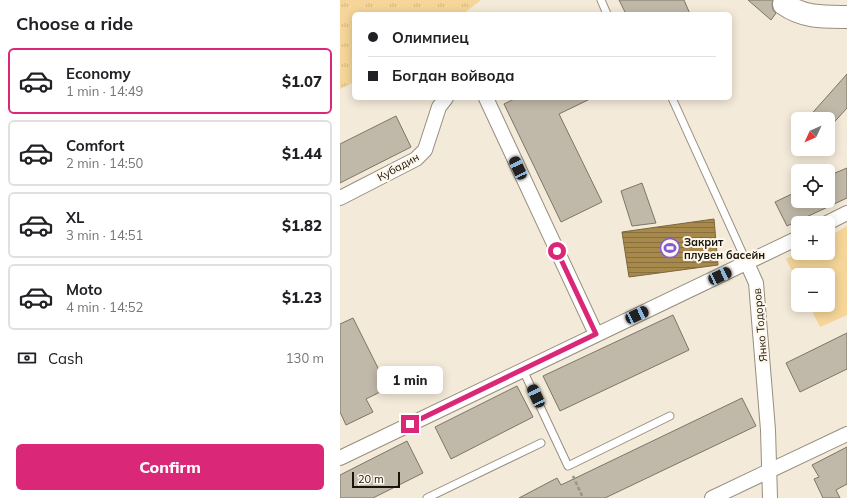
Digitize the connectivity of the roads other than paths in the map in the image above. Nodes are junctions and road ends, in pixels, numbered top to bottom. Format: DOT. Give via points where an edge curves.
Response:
graph roads {
  1 [pos="601,0"];
  2 [pos="784,4"];
  3 [pos="606,12"];
  4 [pos="847,17"];
  5 [pos="444,100"];
  6 [pos="487,100"];
  7 [pos="673,100"];
  8 [pos="340,198"];
  9 [pos="847,213"];
  10 [pos="835,219"];
  11 [pos="791,241"];
  12 [pos="747,263"];
  13 [pos="596,334"];
  14 [pos="523,370"];
  15 [pos="670,416"];
  16 [pos="847,434"];
  17 [pos="541,443"];
  18 [pos="340,458"];
  19 [pos="770,471"];
  20 [pos="427,498"];
  21 [pos="712,498"];
  22 [pos="770,498"];
  1 -- 3 [label="lane"];
  2 -- 4 [label="main road" via="808,15"];
  5 -- 8 [label="street, Кубадин" via="439,107 425,150 416,159"];
  6 -- 13 [label="street"];
  7 -- 12 [label="lane, Янко Тодоров"];
  9 -- 10 [label="street"];
  11 -- 12 [label="street"];
  12 -- 13 [label="street"];
  12 -- 19 [label="street, Янко Тодоров" via="756,283"];
  13 -- 14 [label="street"];
  14 -- 15 [label="lane" via="568,466"];
  14 -- 18 [label="street"];
  16 -- 19 [label="street"];
  17 -- 20 [label="lane"];
  19 -- 21 [label="street"];
  19 -- 22 [label="street, Янко Тодоров"];
}
